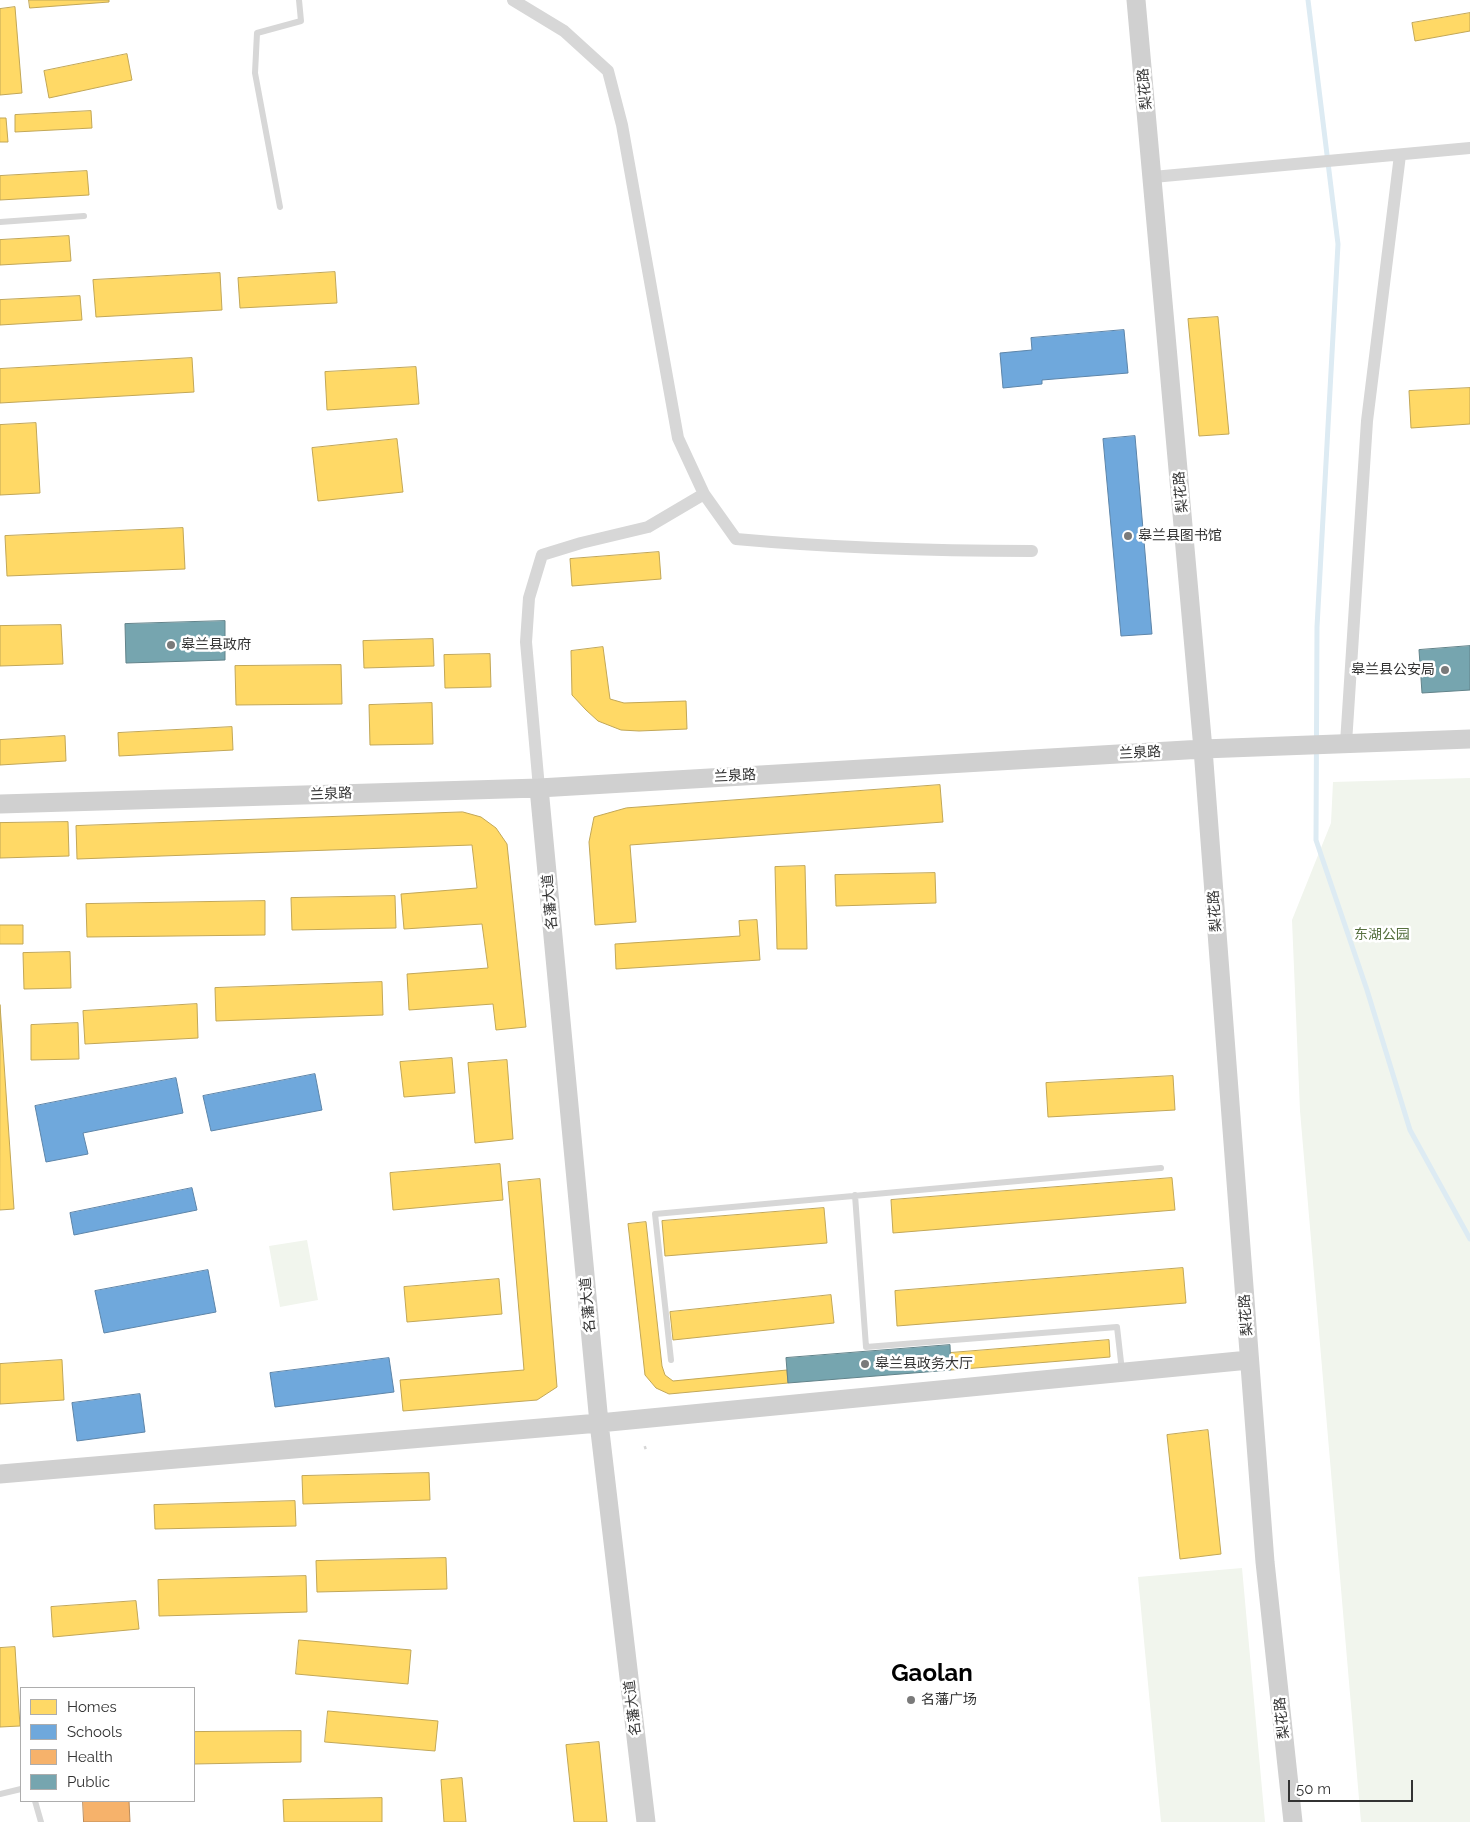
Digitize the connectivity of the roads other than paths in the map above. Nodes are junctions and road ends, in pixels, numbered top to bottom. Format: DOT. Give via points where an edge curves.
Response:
graph roads {
  1 [pos="299,0"];
  2 [pos="513,0"];
  3 [pos="1136,0"];
  4 [pos="1470,148"];
  5 [pos="1400,154"];
  6 [pos="1153,177"];
  7 [pos="280,207"];
  8 [pos="84,216"];
  9 [pos="0,222"];
  10 [pos="704,494"];
  11 [pos="1032,551"];
  12 [pos="1470,738"];
  13 [pos="1339,744"];
  14 [pos="1203,749"];
  15 [pos="539,788"];
  16 [pos="0,804"];
  17 [pos="1160,1168"];
  18 [pos="856,1195"];
  19 [pos="671,1360"];
  20 [pos="1249,1360"];
  21 [pos="1122,1372"];
  22 [pos="599,1423"];
  23 [pos="0,1474"];
  24 [pos="20,1789"];
  25 [pos="0,1794"];
  26 [pos="35,1802"];
  27 [pos="41,1822"];
  28 [pos="646,1822"];
  29 [pos="1293,1822"];
  1 -- 7 [label="lane" via="302,21 257,32 255,73"];
  2 -- 10 [label="street" via="564,30 608,71 622,125 678,438"];
  3 -- 6 [label="main road, 梨花路"];
  4 -- 5 [label="street"];
  5 -- 6 [label="street"];
  5 -- 13 [label="street" via="1367,421"];
  6 -- 14 [label="main road, 梨花路"];
  8 -- 9 [label="lane"];
  10 -- 11 [label="street" via="736,540 815,547"];
  10 -- 15 [label="street" via="648,527 542,555 530,598 526,642"];
  12 -- 13 [label="main road, 兰泉路"];
  13 -- 14 [label="main road, 兰泉路"];
  14 -- 15 [label="main road, 兰泉路"];
  14 -- 20 [label="main road, 梨花路"];
  15 -- 16 [label="main road, 兰泉路"];
  15 -- 22 [label="main road, 名藩大道"];
  17 -- 18 [label="lane"];
  18 -- 19 [label="lane" via="655,1214"];
  18 -- 21 [label="lane" via="866,1347 1117,1327"];
  20 -- 21 [label="main road"];
  20 -- 29 [label="main road, 梨花路" via="1265,1562"];
  21 -- 22 [label="main road"];
  22 -- 23 [label="main road"];
  22 -- 28 [label="main road, 名藩大道"];
  24 -- 25 [label="lane"];
  26 -- 27 [label="lane"];
}
